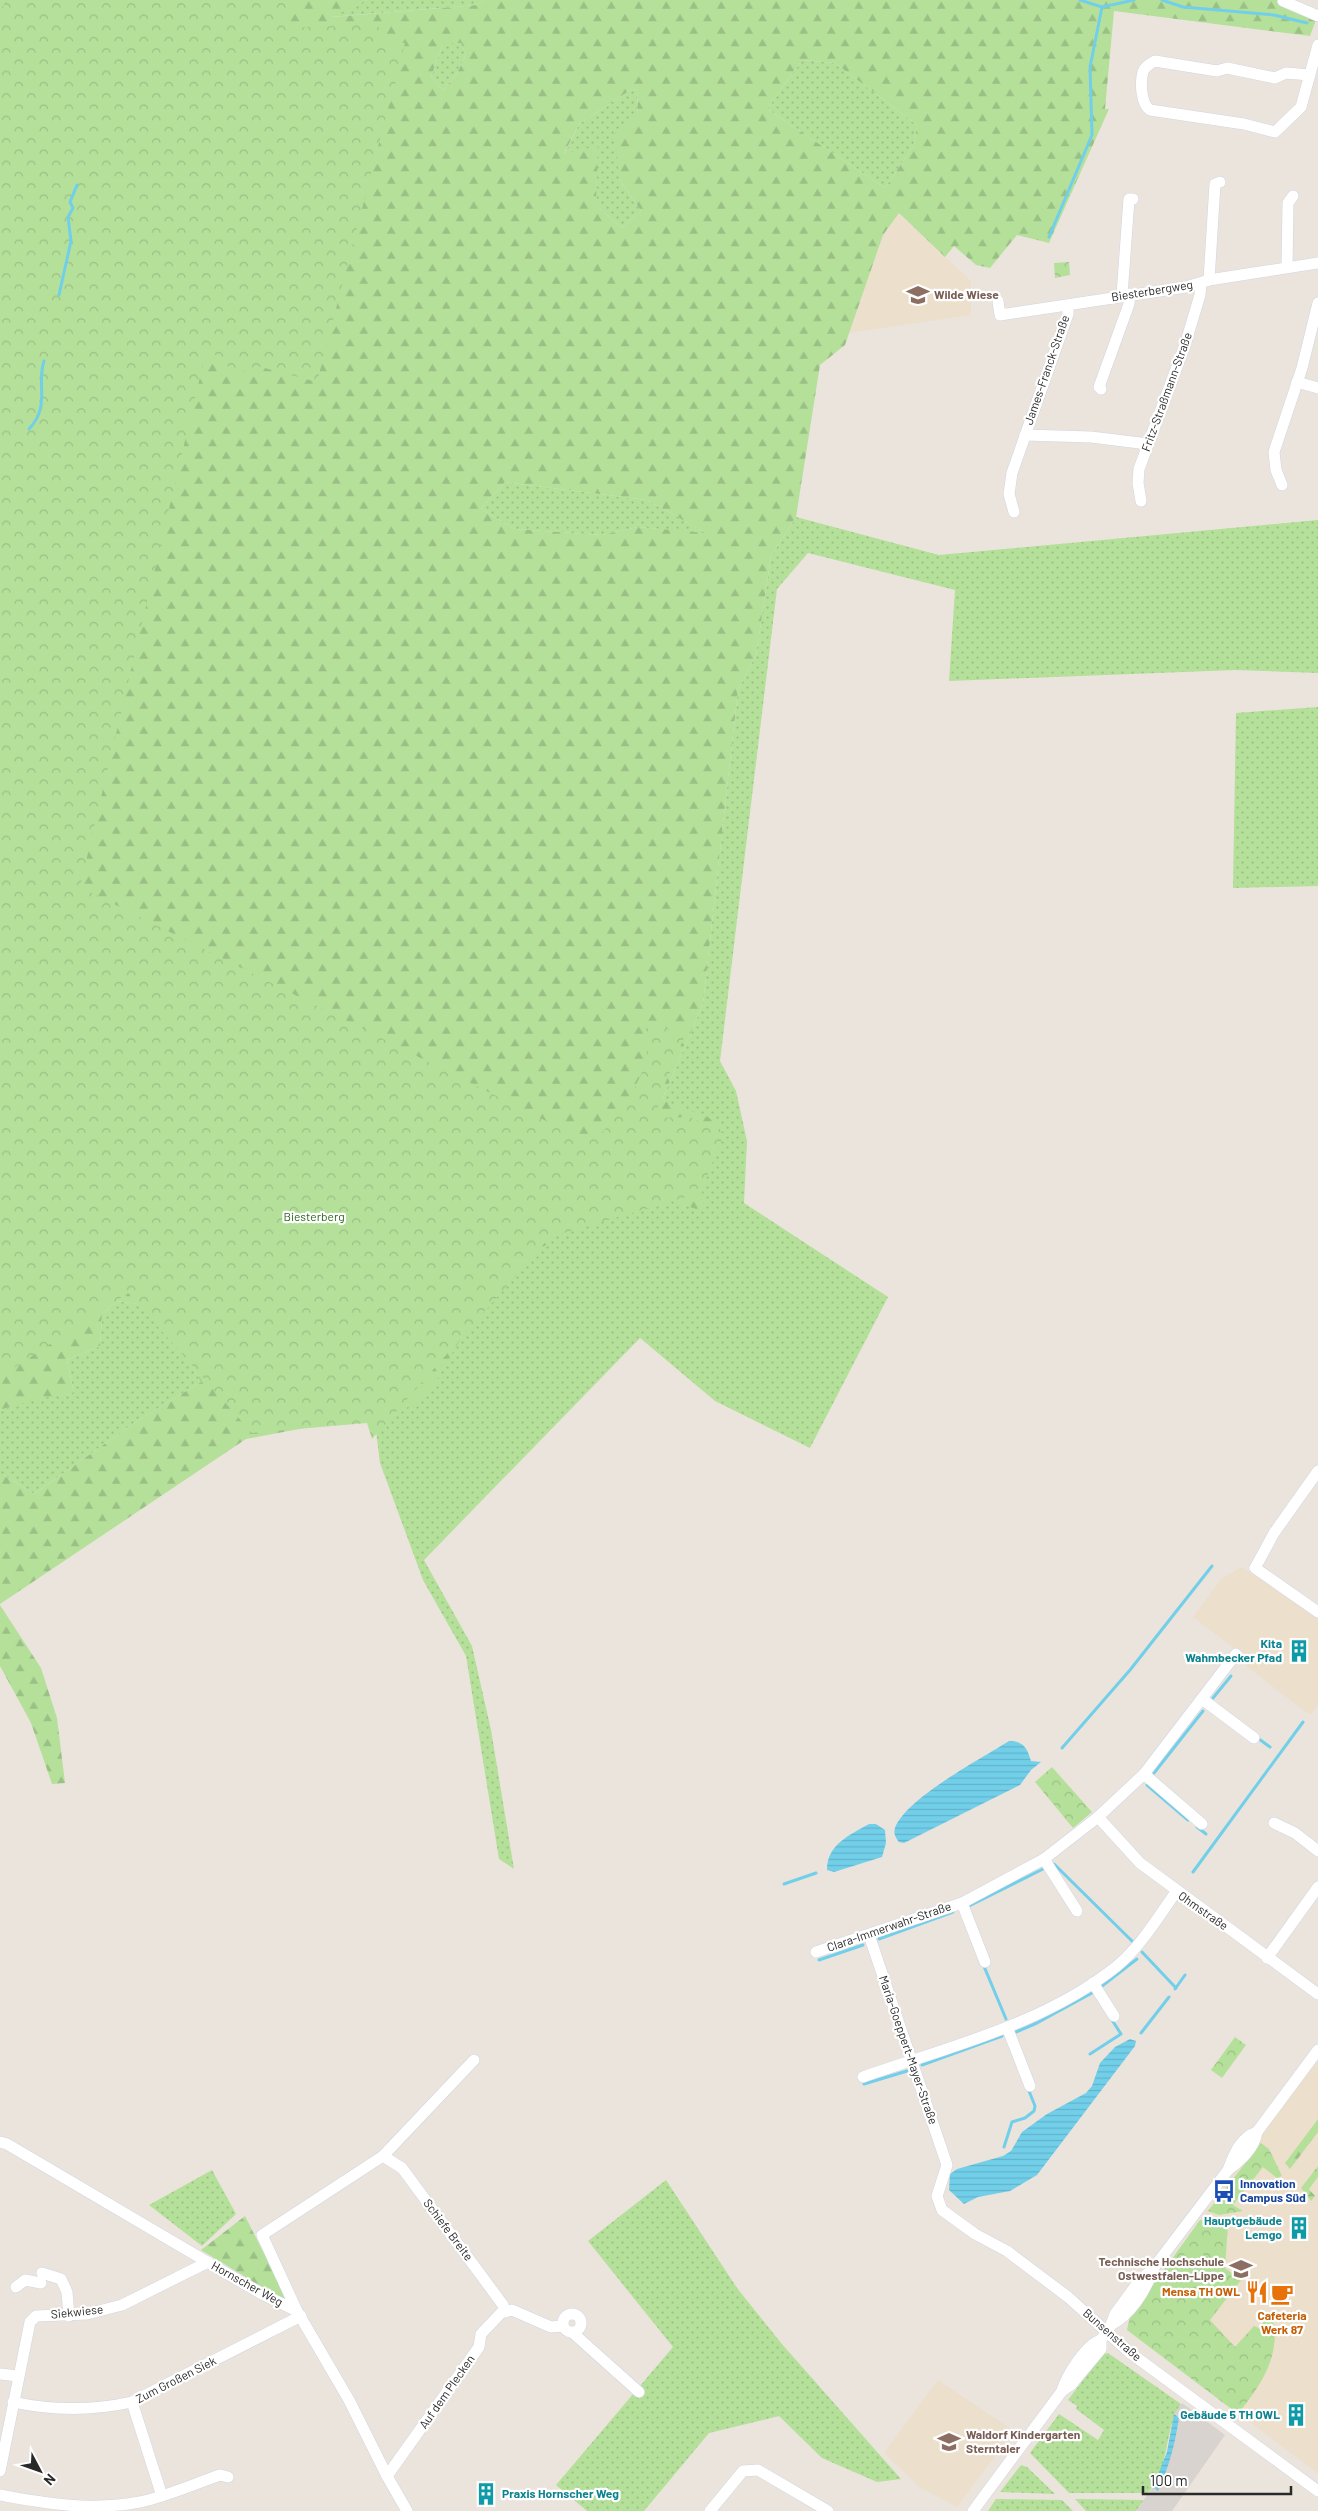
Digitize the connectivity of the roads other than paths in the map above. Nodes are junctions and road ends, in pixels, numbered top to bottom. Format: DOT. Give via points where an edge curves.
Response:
graph roads {
  1 [pos="1283,1"];
  2 [pos="1318,16"];
  3 [pos="1318,45"];
  4 [pos="1310,75"];
  5 [pos="1220,182"];
  6 [pos="1292,196"];
  7 [pos="1133,199"];
  8 [pos="1318,263"];
  9 [pos="1287,268"];
  10 [pos="1205,281"];
  11 [pos="1126,294"];
  12 [pos="998,301"];
  13 [pos="1318,303"];
  14 [pos="1068,306"];
  15 [pos="1297,382"];
  16 [pos="1318,388"];
  17 [pos="1101,389"];
  18 [pos="1026,435"];
  19 [pos="1148,444"];
  20 [pos="1282,485"];
  21 [pos="1141,501"];
  22 [pos="1014,512"];
  23 [pos="1318,1471"];
  24 [pos="1318,1612"];
  25 [pos="1236,1654"];
  26 [pos="1202,1699"];
  27 [pos="1254,1738"];
  28 [pos="1144,1774"];
  29 [pos="1098,1817"];
  30 [pos="1274,1823"];
  31 [pos="1202,1824"];
  32 [pos="1318,1851"];
  33 [pos="1044,1859"];
  34 [pos="1318,1887"];
  35 [pos="1176,1892"];
  36 [pos="962,1903"];
  37 [pos="1077,1911"];
  38 [pos="869,1935"];
  39 [pos="816,1952"];
  40 [pos="1266,1958"];
  41 [pos="985,1962"];
  42 [pos="1093,1983"];
  43 [pos="1318,1994"];
  44 [pos="1114,2016"];
  45 [pos="1007,2027"];
  46 [pos="1318,2050"];
  47 [pos="474,2060"];
  48 [pos="912,2060"];
  49 [pos="862,2077"];
  50 [pos="1030,2086"];
  51 [pos="0,2142"];
  52 [pos="383,2156"];
  53 [pos="946,2165"];
  54 [pos="208,2262"];
  55 [pos="16,2287"];
  56 [pos="505,2311"];
  57 [pos="299,2314"];
  58 [pos="69,2316"];
  59 [pos="563,2326"];
  60 [pos="1107,2332"];
  61 [pos="573,2333"];
  62 [pos="0,2374"];
  63 [pos="18,2376"];
  64 [pos="639,2392"];
  65 [pos="13,2402"];
  66 [pos="132,2402"];
  67 [pos="0,2471"];
  68 [pos="387,2476"];
  69 [pos="228,2477"];
  70 [pos="1318,2491"];
  71 [pos="0,2495"];
  72 [pos="162,2496"];
  73 [pos="25,2506"];
  74 [pos="407,2511"];
  75 [pos="710,2511"];
  76 [pos="828,2511"];
  77 [pos="974,2511"];
  1 -- 2 [label="street"];
  3 -- 4 [label="street"];
  4 -- 4 [label="street" via="1301,107 1272,132 1244,124 1150,110 1142,99 1143,73 1155,61 1217,71 1227,68 1275,78 1286,73"];
  5 -- 10 [label="street, Fritz-Straßmann-Straße" via="1215,184"];
  6 -- 9 [label="street" via="1288,203"];
  7 -- 11 [label="street" via="1129,199"];
  8 -- 9 [label="street, Biesterbergweg"];
  9 -- 10 [label="street, Biesterbergweg"];
  10 -- 11 [label="street, Biesterbergweg" via="1186,287"];
  10 -- 19 [label="street, Fritz-Straßmann-Straße"];
  11 -- 14 [label="street, Biesterbergweg"];
  11 -- 17 [label="street" via="1129,304 1099,386"];
  12 -- 14 [label="street, Biesterbergweg" via="1000,315"];
  13 -- 15 [label="street"];
  14 -- 18 [label="street, James-Franck-Straße"];
  15 -- 16 [label="street"];
  15 -- 20 [label="street" via="1274,452"];
  18 -- 19 [label="street, James-Franck-Straße" via="1091,437"];
  18 -- 22 [label="street, James-Franck-Straße" via="1010,484"];
  19 -- 21 [label="street, Fritz-Straßmann-Straße" via="1139,473"];
  23 -- 24 [label="street" via="1274,1533 1255,1568"];
  25 -- 26 [label="street, Clara-Immerwahr-Straße"];
  26 -- 27 [label="street"];
  26 -- 28 [label="street, Clara-Immerwahr-Straße"];
  28 -- 29 [label="street, Clara-Immerwahr-Straße"];
  28 -- 31 [label="street"];
  29 -- 33 [label="street, Clara-Immerwahr-Straße"];
  29 -- 35 [label="street, Ohmstraße" via="1140,1863"];
  30 -- 32 [label="street" via="1295,1833"];
  33 -- 36 [label="street, Clara-Immerwahr-Straße"];
  33 -- 37 [label="street"];
  34 -- 40 [label="street"];
  35 -- 40 [label="street, Ohmstraße"];
  35 -- 42 [label="street" via="1133,1950"];
  36 -- 38 [label="street, Clara-Immerwahr-Straße"];
  36 -- 41 [label="street, Clara-Immerwahr-Straße"];
  38 -- 39 [label="street, Clara-Immerwahr-Straße"];
  38 -- 48 [label="street, Maria-Goeppert-Mayer-Straße"];
  40 -- 43 [label="street, Ohmstraße"];
  42 -- 44 [label="street"];
  42 -- 45 [label="street"];
  45 -- 48 [label="street"];
  45 -- 50 [label="street"];
  46 -- 60 [label="street" via="1257,2132 1255,2141 1241,2160 1228,2170 1152,2270 1147,2284 1122,2320"];
  47 -- 52 [label="street"];
  48 -- 49 [label="street"];
  48 -- 53 [label="street, Maria-Goeppert-Mayer-Straße"];
  51 -- 54 [label="street, Hornscher Weg" via="68,2178"];
  52 -- 56 [label="street, Schiefe Breite" via="402,2168"];
  52 -- 57 [label="street" via="262,2236"];
  53 -- 60 [label="street, Bunsenstraße" via="938,2196 942,2210 975,2234 1007,2251 1068,2297"];
  54 -- 57 [label="street, Hornscher Weg"];
  54 -- 58 [label="street, Siekwiese" via="122,2305"];
  55 -- 58 [label="street" via="25,2280 61,2279"];
  56 -- 59 [label="street" via="512,2310 551,2327"];
  56 -- 68 [label="street, Auf dem Plecken" via="481,2334 479,2347"];
  57 -- 66 [label="street, Zum Großen Siek"];
  57 -- 68 [label="street" via="349,2400"];
  58 -- 63 [label="street, Siekwiese" via="36,2316 30,2322"];
  59 -- 61 [label="street"];
  59 -- 61 [label="street" via="564,2318 570,2314 577,2315 582,2322 580,2329"];
  60 -- 70 [label="street, Bunsenstraße" via="1129,2352"];
  60 -- 77 [label="street" via="1101,2349 1071,2385 1062,2391"];
  61 -- 64 [label="street"];
  62 -- 63 [label="street"];
  63 -- 65 [label="street, Siekwiese"];
  65 -- 66 [label="street, Zum Großen Siek" via="66,2410 108,2408"];
  65 -- 67 [label="street, Siekwiese"];
  66 -- 72 [label="street"];
  68 -- 74 [label="street"];
  69 -- 72 [label="street" via="220,2475"];
  71 -- 73 [label="street"];
  72 -- 73 [label="street" via="118,2506"];
  75 -- 76 [label="street" via="743,2471 758,2470"];
}
